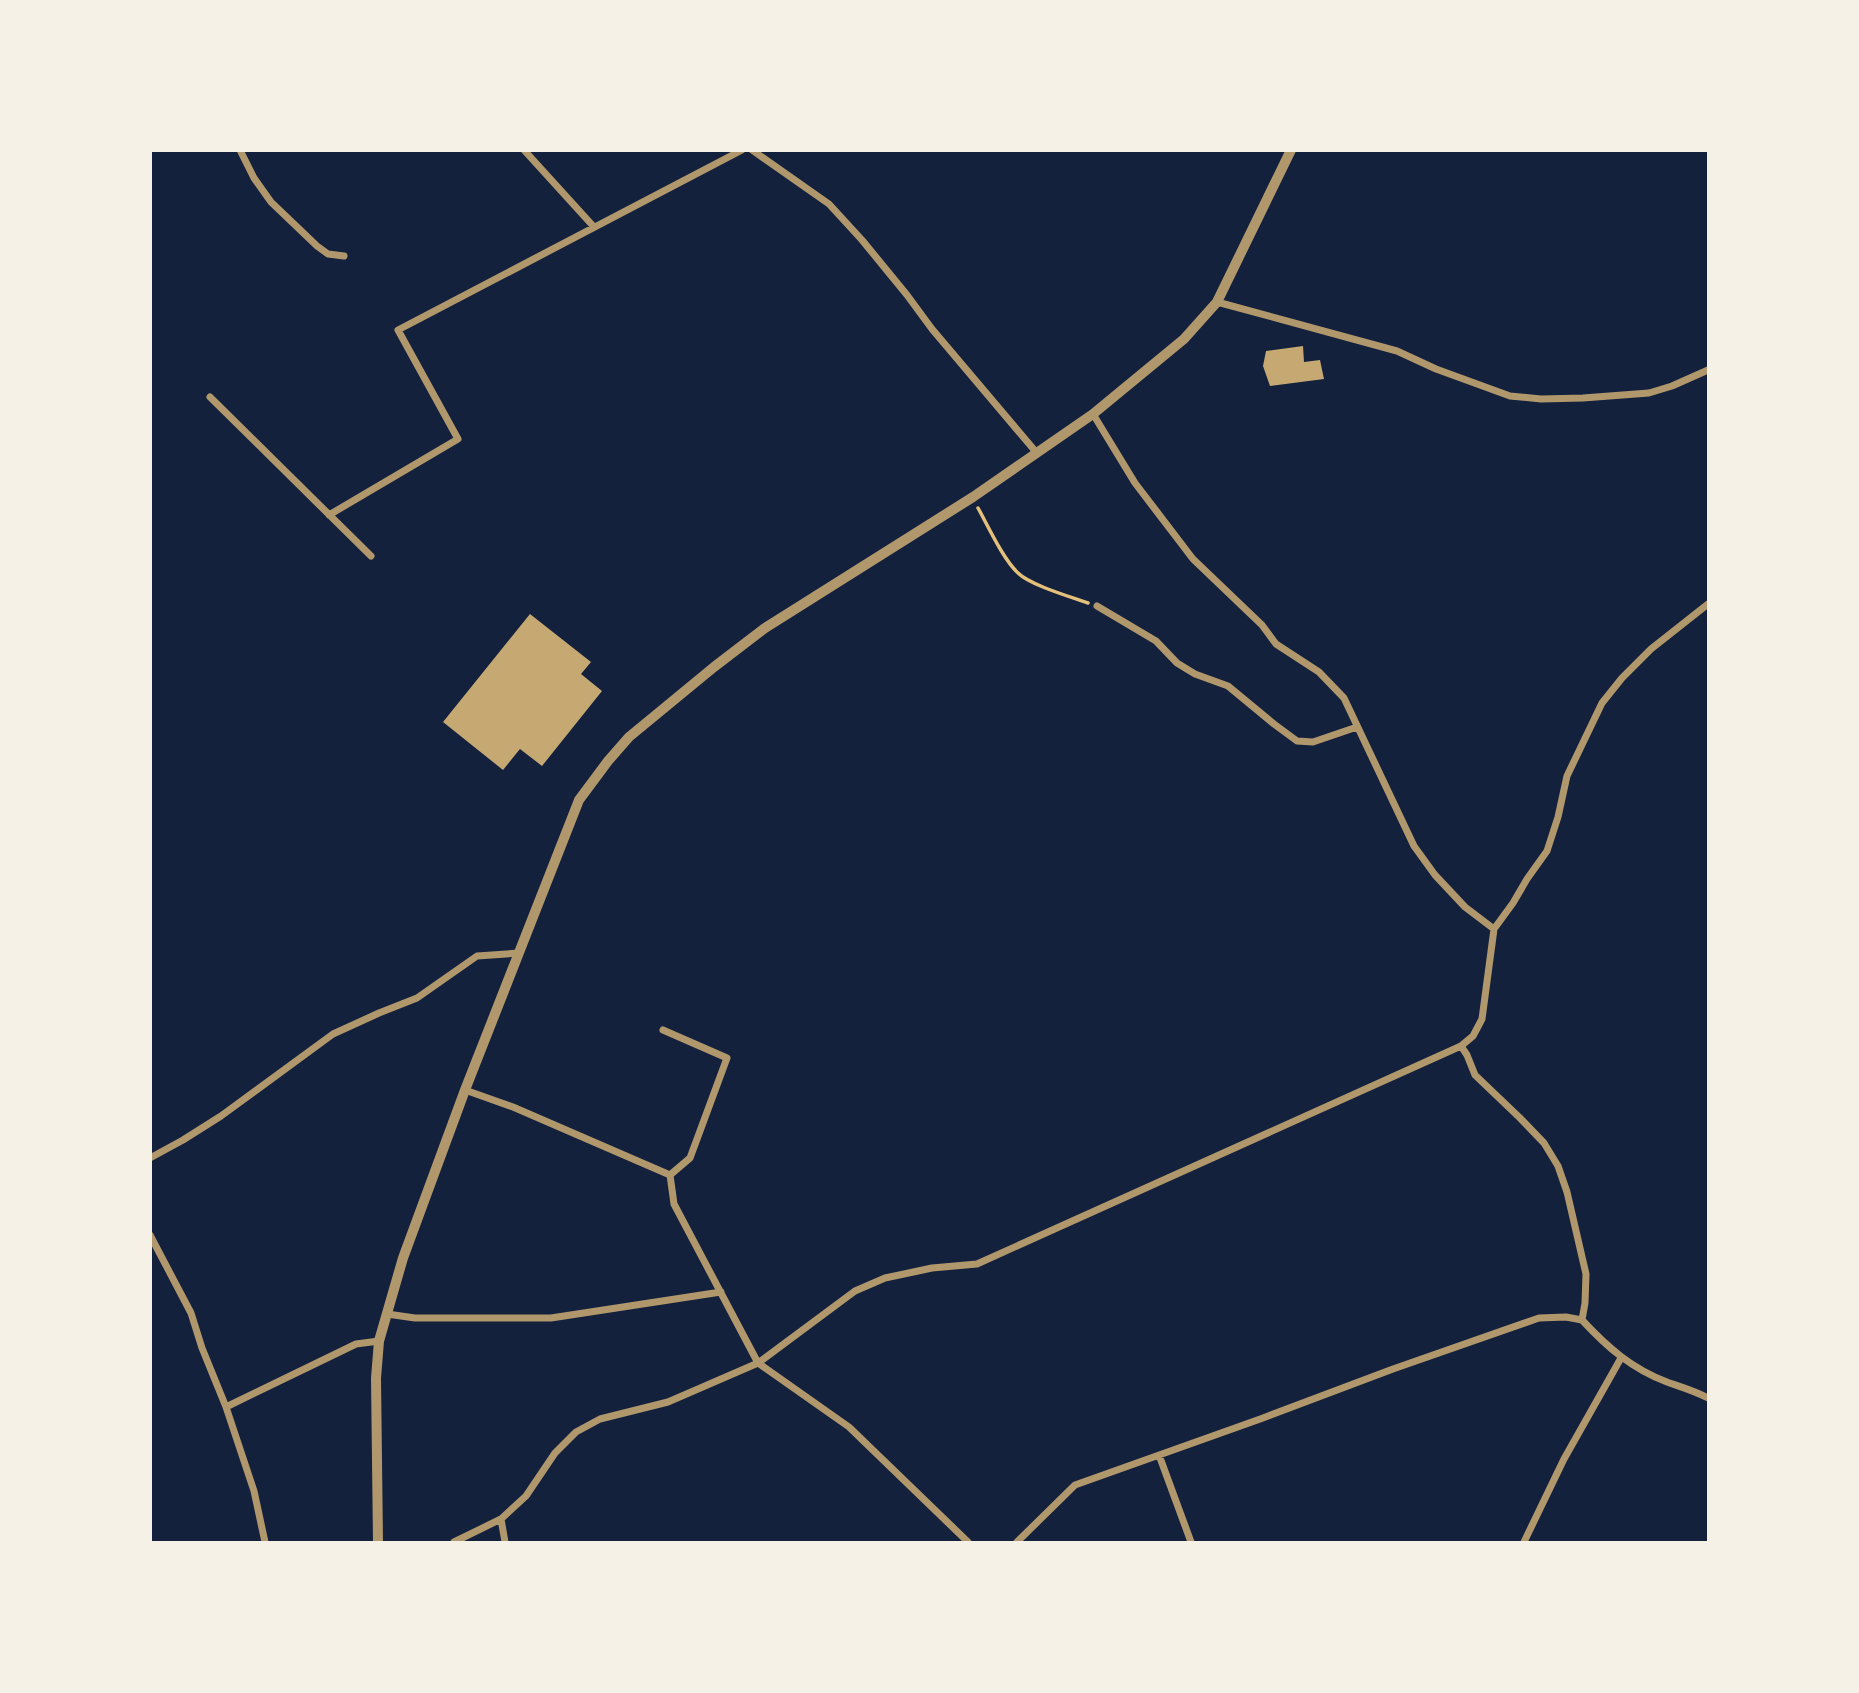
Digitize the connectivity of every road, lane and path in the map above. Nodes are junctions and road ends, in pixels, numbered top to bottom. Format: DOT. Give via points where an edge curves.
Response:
graph roads {
  1 [pos="240,150"];
  2 [pos="524,150"];
  3 [pos="742,150"];
  4 [pos="752,150"];
  5 [pos="1291,150"];
  6 [pos="593,227"];
  7 [pos="344,256"];
  8 [pos="1217,302"];
  9 [pos="1709,370"];
  10 [pos="210,397"];
  11 [pos="1093,414"];
  12 [pos="1036,452"];
  13 [pos="973,497"];
  14 [pos="329,515"];
  15 [pos="371,556"];
  16 [pos="1709,604"];
  17 [pos="1097,606"];
  18 [pos="1357,727"];
  19 [pos="1494,929"];
  20 [pos="519,953"];
  21 [pos="663,1030"];
  22 [pos="1461,1046"];
  23 [pos="465,1090"];
  24 [pos="150,1158"];
  25 [pos="670,1175"];
  26 [pos="150,1236"];
  27 [pos="721,1292"];
  28 [pos="387,1314"];
  29 [pos="1582,1320"];
  30 [pos="379,1341"];
  31 [pos="1621,1358"];
  32 [pos="758,1363"];
  33 [pos="1709,1398"];
  34 [pos="226,1407"];
  35 [pos="1159,1455"];
  36 [pos="501,1519"];
  37 [pos="265,1542"];
  38 [pos="378,1542"];
  39 [pos="454,1542"];
  40 [pos="505,1542"];
  41 [pos="968,1542"];
  42 [pos="1017,1542"];
  43 [pos="1191,1542"];
  44 [pos="1524,1542"];
  1 -- 7 [label="street" via="254,178 279,210 328,254"];
  2 -- 6 [label="street"];
  3 -- 6 [label="street"];
  4 -- 12 [label="street" via="829,204"];
  5 -- 8 [label="street"];
  6 -- 14 [label="street" via="398,330 458,439"];
  8 -- 9 [label="street" via="1397,351 1510,396 1541,399 1649,393"];
  8 -- 11 [label="street" via="1184,339"];
  10 -- 14 [label="street"];
  11 -- 12 [label="street"];
  11 -- 18 [label="street" via="1135,483 1194,559 1276,644 1319,672 1344,698"];
  12 -- 13 [label="street"];
  13 -- 17 [label="path" via="1018,574"];
  13 -- 20 [label="street" via="765,628 629,737 579,800"];
  14 -- 15 [label="street"];
  16 -- 19 [label="street" via="1651,649 1602,704 1567,776 1547,851"];
  17 -- 18 [label="street" via="1156,641 1195,674 1228,685 1297,741 1313,743"];
  18 -- 19 [label="street" via="1414,846 1457,899"];
  19 -- 22 [label="street" via="1482,1019"];
  20 -- 23 [label="street"];
  20 -- 24 [label="street" via="477,956 417,998 333,1034 221,1116"];
  21 -- 25 [label="street" via="727,1058 690,1158"];
  22 -- 29 [label="street" via="1475,1075 1544,1143 1558,1166 1586,1274"];
  22 -- 32 [label="street" via="977,1264 885,1278 855,1291"];
  23 -- 25 [label="street"];
  23 -- 28 [label="street"];
  25 -- 27 [label="street" via="674,1204"];
  26 -- 34 [label="street" via="191,1313"];
  27 -- 28 [label="street" via="551,1318"];
  27 -- 32 [label="street"];
  28 -- 30 [label="street"];
  29 -- 31 [label="street"];
  29 -- 35 [label="street" via="1539,1318"];
  30 -- 34 [label="street" via="356,1344"];
  30 -- 38 [label="street"];
  31 -- 33 [label="street"];
  31 -- 44 [label="street"];
  32 -- 36 [label="street" via="668,1402 600,1419 576,1432 555,1453 526,1496"];
  32 -- 41 [label="street" via="849,1427"];
  34 -- 37 [label="street" via="254,1490"];
  35 -- 42 [label="street" via="1074,1485"];
  35 -- 43 [label="street"];
  36 -- 39 [label="street"];
  36 -- 40 [label="street"];
}
